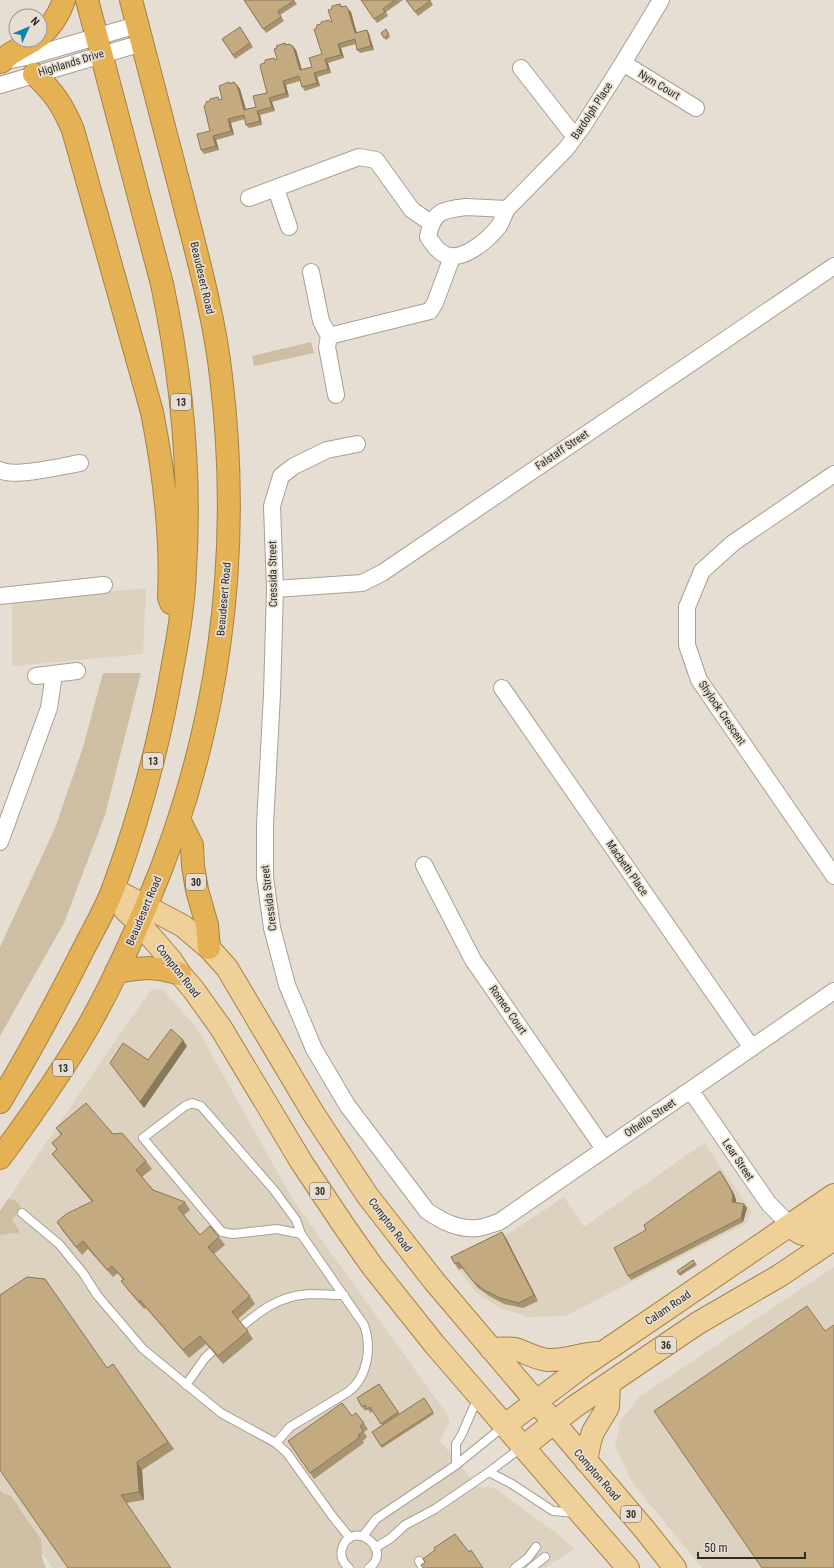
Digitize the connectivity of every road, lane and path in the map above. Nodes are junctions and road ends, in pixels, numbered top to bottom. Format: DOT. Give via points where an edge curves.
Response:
graph roads {
  1 [pos="64,0"];
  2 [pos="87,0"];
  3 [pos="131,0"];
  4 [pos="661,0"];
  5 [pos="48,27"];
  6 [pos="140,34"];
  7 [pos="100,46"];
  8 [pos="20,48"];
  9 [pos="0,62"];
  10 [pos="623,63"];
  11 [pos="521,68"];
  12 [pos="34,74"];
  13 [pos="0,84"];
  14 [pos="696,108"];
  15 [pos="575,137"];
  16 [pos="276,189"];
  17 [pos="249,198"];
  18 [pos="507,209"];
  19 [pos="431,223"];
  20 [pos="289,227"];
  21 [pos="452,257"];
  22 [pos="834,266"];
  23 [pos="311,272"];
  24 [pos="329,336"];
  25 [pos="336,395"];
  26 [pos="357,444"];
  27 [pos="80,463"];
  28 [pos="0,470"];
  29 [pos="834,474"];
  30 [pos="104,585"];
  31 [pos="275,589"];
  32 [pos="0,596"];
  33 [pos="179,629"];
  34 [pos="77,671"];
  35 [pos="54,674"];
  36 [pos="36,676"];
  37 [pos="502,688"];
  38 [pos="4,814"];
  39 [pos="179,819"];
  40 [pos="0,842"];
  41 [pos="424,865"];
  42 [pos="834,876"];
  43 [pos="111,892"];
  44 [pos="143,915"];
  45 [pos="208,948"];
  46 [pos="116,972"];
  47 [pos="180,974"];
  48 [pos="834,991"];
  49 [pos="752,1048"];
  50 [pos="691,1091"];
  51 [pos="0,1102"];
  52 [pos="604,1149"];
  53 [pos="0,1158"];
  54 [pos="834,1195"];
  55 [pos="22,1213"];
  56 [pos="834,1218"];
  57 [pos="790,1225"];
  58 [pos="458,1227"];
  59 [pos="301,1234"];
  60 [pos="834,1239"];
  61 [pos="344,1295"];
  62 [pos="490,1350"];
  63 [pos="602,1353"];
  64 [pos="609,1384"];
  65 [pos="186,1385"];
  66 [pos="479,1395"];
  67 [pos="535,1402"];
  68 [pos="553,1423"];
  69 [pos="505,1425"];
  70 [pos="276,1444"];
  71 [pos="523,1447"];
  72 [pos="586,1461"];
  73 [pos="456,1465"];
  74 [pos="488,1472"];
  75 [pos="580,1513"];
  76 [pos="363,1536"];
  77 [pos="350,1538"];
  78 [pos="536,1547"];
  79 [pos="376,1548"];
  80 [pos="545,1557"];
  81 [pos="348,1568"];
  82 [pos="369,1568"];
  83 [pos="515,1568"];
  84 [pos="531,1568"];
  85 [pos="628,1568"];
  86 [pos="675,1568"];
  1 -- 5 [label="highway" via="60,12"];
  2 -- 7 [label="highway, 13"];
  3 -- 6 [label="highway, Beaudesert Road / 13"];
  4 -- 10 [label="street, Bardolph Place"];
  6 -- 7 [label="street, Highlands Drive"];
  6 -- 39 [label="highway, Beaudesert Road / 13" via="213,322 221,374 229,476 227,585 220,644 200,744"];
  7 -- 9 [label="street, Highlands Drive"];
  7 -- 12 [label="street, Highlands Drive"];
  7 -- 33 [label="highway, 13" via="162,284 177,363 186,470 185,571"];
  8 -- 9 [label="highway"];
  10 -- 14 [label="street, Nym Court"];
  10 -- 15 [label="street, Bardolph Place"];
  11 -- 15 [label="street"];
  12 -- 13 [label="street, Highlands Drive"];
  12 -- 33 [label="highway" via="58,100 73,130 152,412 167,512 170,547 169,597"];
  15 -- 18 [label="street, Bardolph Place"];
  16 -- 17 [label="street"];
  16 -- 19 [label="street" via="359,157 376,160 412,210"];
  16 -- 20 [label="street"];
  18 -- 19 [label="street" via="466,206 448,209"];
  18 -- 21 [label="street, Bardolph Place" via="499,226 483,241 471,251"];
  19 -- 21 [label="street" via="428,237 439,251"];
  21 -- 24 [label="street" via="430,311"];
  22 -- 31 [label="street, Falstaff Street" via="382,573 362,583"];
  23 -- 24 [label="street" via="321,321"];
  24 -- 25 [label="street" via="327,347"];
  26 -- 31 [label="street, Cressida Street" via="327,450 294,466 281,476 272,506"];
  27 -- 28 [label="street" via="20,473"];
  29 -- 42 [label="street, Shylock Crescent" via="728,548 702,571 687,607 688,645 698,680"];
  30 -- 32 [label="street"];
  31 -- 58 [label="street, Cressida Street" via="264,825 265,877 272,928 287,985 314,1049 347,1105 427,1211 442,1221"];
  33 -- 43 [label="highway, 13" via="157,748"];
  34 -- 35 [label="street"];
  35 -- 36 [label="street"];
  35 -- 38 [label="street" via="49,708"];
  37 -- 49 [label="street, Macbeth Place"];
  38 -- 40 [label="street"];
  39 -- 44 [label="highway, Beaudesert Road / 13"];
  39 -- 45 [label="highway, 30" via="192,845 197,890 207,925"];
  41 -- 52 [label="street, Romeo Court" via="473,960"];
  43 -- 44 [label="main road, Compton Road / 30"];
  43 -- 51 [label="highway, 13" via="44,1025"];
  44 -- 45 [label="main road, Compton Road" via="183,926"];
  44 -- 46 [label="highway, Beaudesert Road / 13"];
  44 -- 47 [label="main road, Compton Road / 30"];
  45 -- 62 [label="main road, Compton Road / 30" via="227,968 313,1113 363,1189"];
  46 -- 47 [label="highway" via="150,967"];
  46 -- 53 [label="highway, Beaudesert Road / 13" via="64,1067"];
  47 -- 66 [label="main road, Compton Road / 30" via="221,1028 302,1163 344,1226 402,1304"];
  48 -- 49 [label="street, Othello Street"];
  49 -- 50 [label="street, Othello Street"];
  50 -- 52 [label="street, Othello Street"];
  50 -- 57 [label="street, Lear Street" via="768,1204"];
  52 -- 58 [label="street, Othello Street" via="499,1222 478,1228"];
  54 -- 57 [label="main road, Calam Road"];
  55 -- 65 [label="lane" via="59,1244 132,1338"];
  56 -- 57 [label="main road" via="807,1234 802,1234"];
  57 -- 63 [label="main road, Calam Road"];
  59 -- 59 [label="lane" via="277,1229 233,1234 222,1232 143,1138 185,1106 192,1103 201,1106 274,1190 296,1220"];
  59 -- 61 [label="lane"];
  60 -- 64 [label="main road, 36" via="779,1276 698,1323"];
  61 -- 65 [label="lane" via="300,1295 286,1298 263,1309 205,1358"];
  61 -- 70 [label="lane" via="366,1332 367,1360 362,1374 353,1389 290,1427"];
  62 -- 63 [label="main road" via="515,1349 531,1356 554,1360"];
  62 -- 67 [label="main road, Compton Road / 30"];
  63 -- 67 [label="main road, Calam Road"];
  64 -- 68 [label="main road, 36"];
  64 -- 72 [label="main road" via="608,1408 593,1432"];
  65 -- 70 [label="lane" via="230,1419"];
  66 -- 69 [label="main road, Compton Road / 30"];
  66 -- 73 [label="lane" via="456,1444"];
  67 -- 68 [label="main road, Compton Road / 30"];
  67 -- 69 [label="main road, Calam Road"];
  68 -- 71 [label="main road, 36"];
  68 -- 72 [label="main road, Compton Road / 30"];
  69 -- 71 [label="main road, Compton Road / 30"];
  69 -- 73 [label="lane"];
  70 -- 77 [label="lane" via="290,1456"];
  71 -- 74 [label="lane"];
  71 -- 75 [label="main road, Compton Road / 30"];
  72 -- 86 [label="main road, Compton Road / 30"];
  73 -- 76 [label="lane" via="376,1519"];
  74 -- 75 [label="lane" via="512,1484 553,1511"];
  74 -- 79 [label="lane"];
  75 -- 85 [label="main road, Compton Road / 30"];
  76 -- 77 [label="lane"];
  76 -- 79 [label="lane"];
  77 -- 81 [label="lane" via="341,1552"];
  78 -- 83 [label="lane" via="528,1558"];
  79 -- 82 [label="lane" via="376,1559"];
  80 -- 84 [label="lane"];
}
